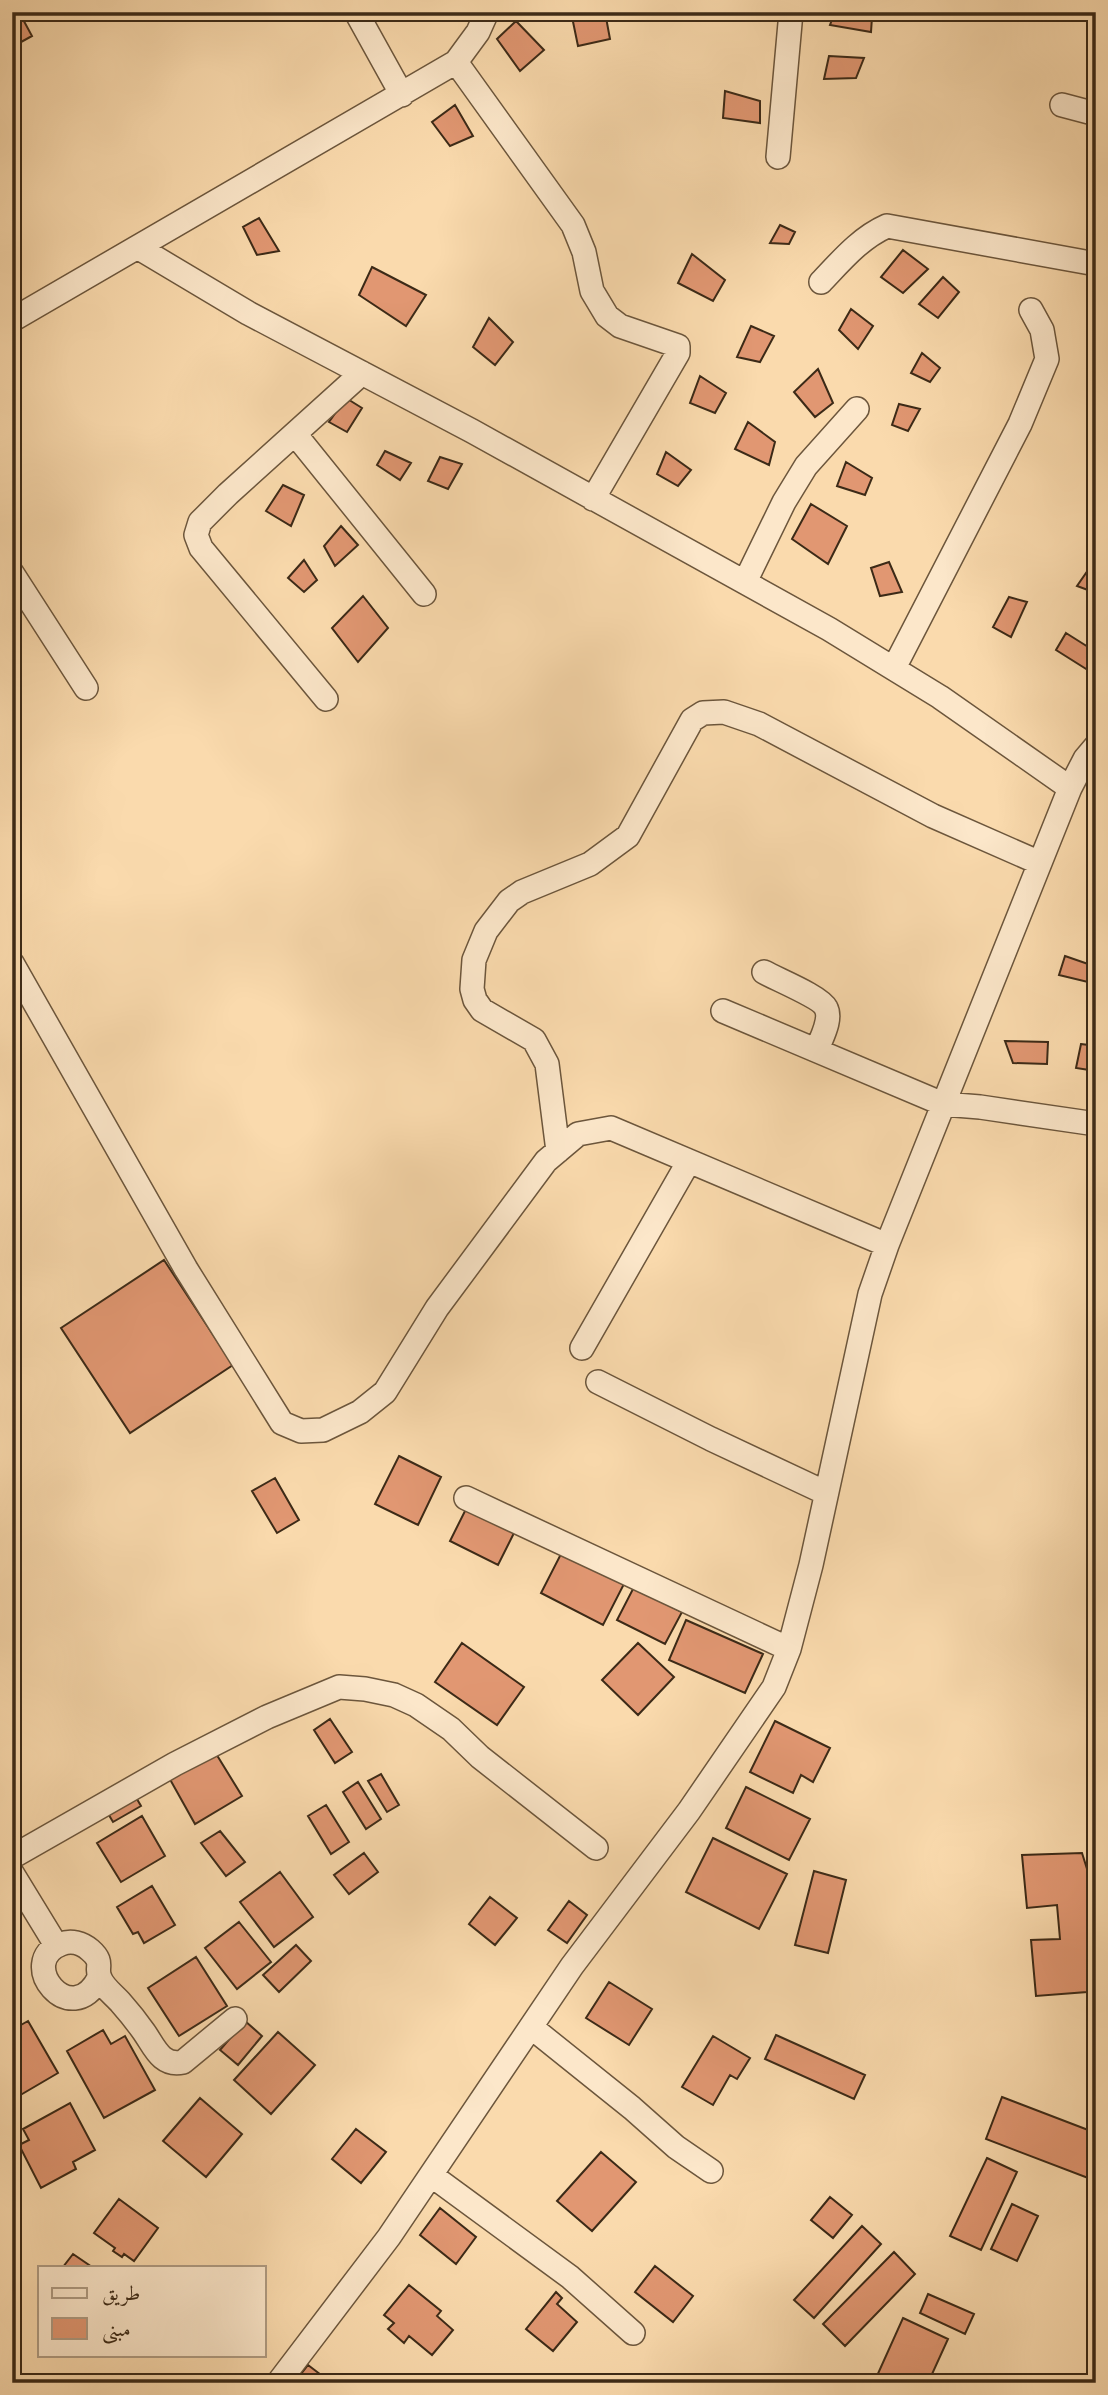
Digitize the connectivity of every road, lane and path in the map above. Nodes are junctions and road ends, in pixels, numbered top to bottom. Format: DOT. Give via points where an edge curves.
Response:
graph roads {
  1 [pos="356,12"];
  2 [pos="486,12"];
  3 [pos="791,12"];
  4 [pos="456,62"];
  5 [pos="402,95"];
  6 [pos="1062,105"];
  7 [pos="1096,114"];
  8 [pos="778,157"];
  9 [pos="139,248"];
  10 [pos="1096,264"];
  11 [pos="821,282"];
  12 [pos="1031,310"];
  13 [pos="12,320"];
  14 [pos="362,373"];
  15 [pos="857,409"];
  16 [pos="295,434"];
  17 [pos="593,499"];
  18 [pos="12,573"];
  19 [pos="745,582"];
  20 [pos="424,594"];
  21 [pos="894,668"];
  22 [pos="86,688"];
  23 [pos="326,699"];
  24 [pos="1096,746"];
  25 [pos="1070,789"];
  26 [pos="1040,863"];
  27 [pos="12,962"];
  28 [pos="764,972"];
  29 [pos="723,1011"];
  30 [pos="817,1050"];
  31 [pos="943,1104"];
  32 [pos="1096,1124"];
  33 [pos="558,1151"];
  34 [pos="689,1161"];
  35 [pos="887,1245"];
  36 [pos="582,1348"];
  37 [pos="598,1382"];
  38 [pos="827,1493"];
  39 [pos="466,1498"];
  40 [pos="789,1648"];
  41 [pos="596,1848"];
  42 [pos="12,1857"];
  43 [pos="12,1873"];
  44 [pos="56,1945"];
  45 [pos="99,1978"];
  46 [pos="235,2019"];
  47 [pos="531,2027"];
  48 [pos="711,2171"];
  49 [pos="431,2175"];
  50 [pos="633,2333"];
  51 [pos="278,2383"];
  1 -- 5 [label="street"];
  2 -- 4 [label="street"];
  3 -- 8 [label="street"];
  4 -- 5 [label="street"];
  4 -- 17 [label="street" via="573,225 593,291 607,316 620,326 678,346"];
  5 -- 9 [label="street"];
  6 -- 7 [label="street"];
  9 -- 13 [label="street"];
  9 -- 14 [label="street"];
  10 -- 11 [label="street" via="887,226 850,251"];
  12 -- 21 [label="street" via="1042,330 1047,359 1020,424"];
  14 -- 16 [label="street"];
  14 -- 17 [label="street"];
  15 -- 19 [label="street" via="806,466"];
  16 -- 20 [label="street"];
  16 -- 23 [label="street" via="200,522 196,535 201,548"];
  17 -- 19 [label="street"];
  18 -- 22 [label="street"];
  19 -- 21 [label="street"];
  21 -- 25 [label="street"];
  24 -- 25 [label="street"];
  25 -- 26 [label="street"];
  26 -- 31 [label="street"];
  26 -- 33 [label="street" via="933,816 759,724 724,712 703,713 692,720 628,836 590,864 522,891 509,901 486,931 474,960 475,1000 482,1010 534,1040 547,1065"];
  27 -- 33 [label="street" via="186,1269 282,1423 301,1431 323,1430 360,1412 385,1392 437,1308"];
  28 -- 30 [label="street" via="817,998 826,1008 827,1022"];
  29 -- 30 [label="street"];
  30 -- 31 [label="street"];
  31 -- 32 [label="street"];
  31 -- 35 [label="street"];
  33 -- 34 [label="street" via="578,1134 611,1128"];
  34 -- 35 [label="street"];
  34 -- 36 [label="street"];
  35 -- 38 [label="street" via="870,1294"];
  37 -- 38 [label="street"];
  38 -- 40 [label="street"];
  39 -- 40 [label="street"];
  40 -- 47 [label="street" via="774,1688 750,1724"];
  41 -- 42 [label="street" via="416,1705 394,1695 339,1687 267,1717 176,1764"];
  43 -- 44 [label="street"];
  44 -- 45 [label="street" via="73,1942 90,1949 99,1961"];
  44 -- 45 [label="street" via="44,1966 47,1983 54,1991 80,1997"];
  45 -- 46 [label="street" via="157,2053 172,2062 183,2062"];
  47 -- 48 [label="street"];
  47 -- 49 [label="street"];
  49 -- 50 [label="street" via="570,2277"];
  49 -- 51 [label="street"];
}
